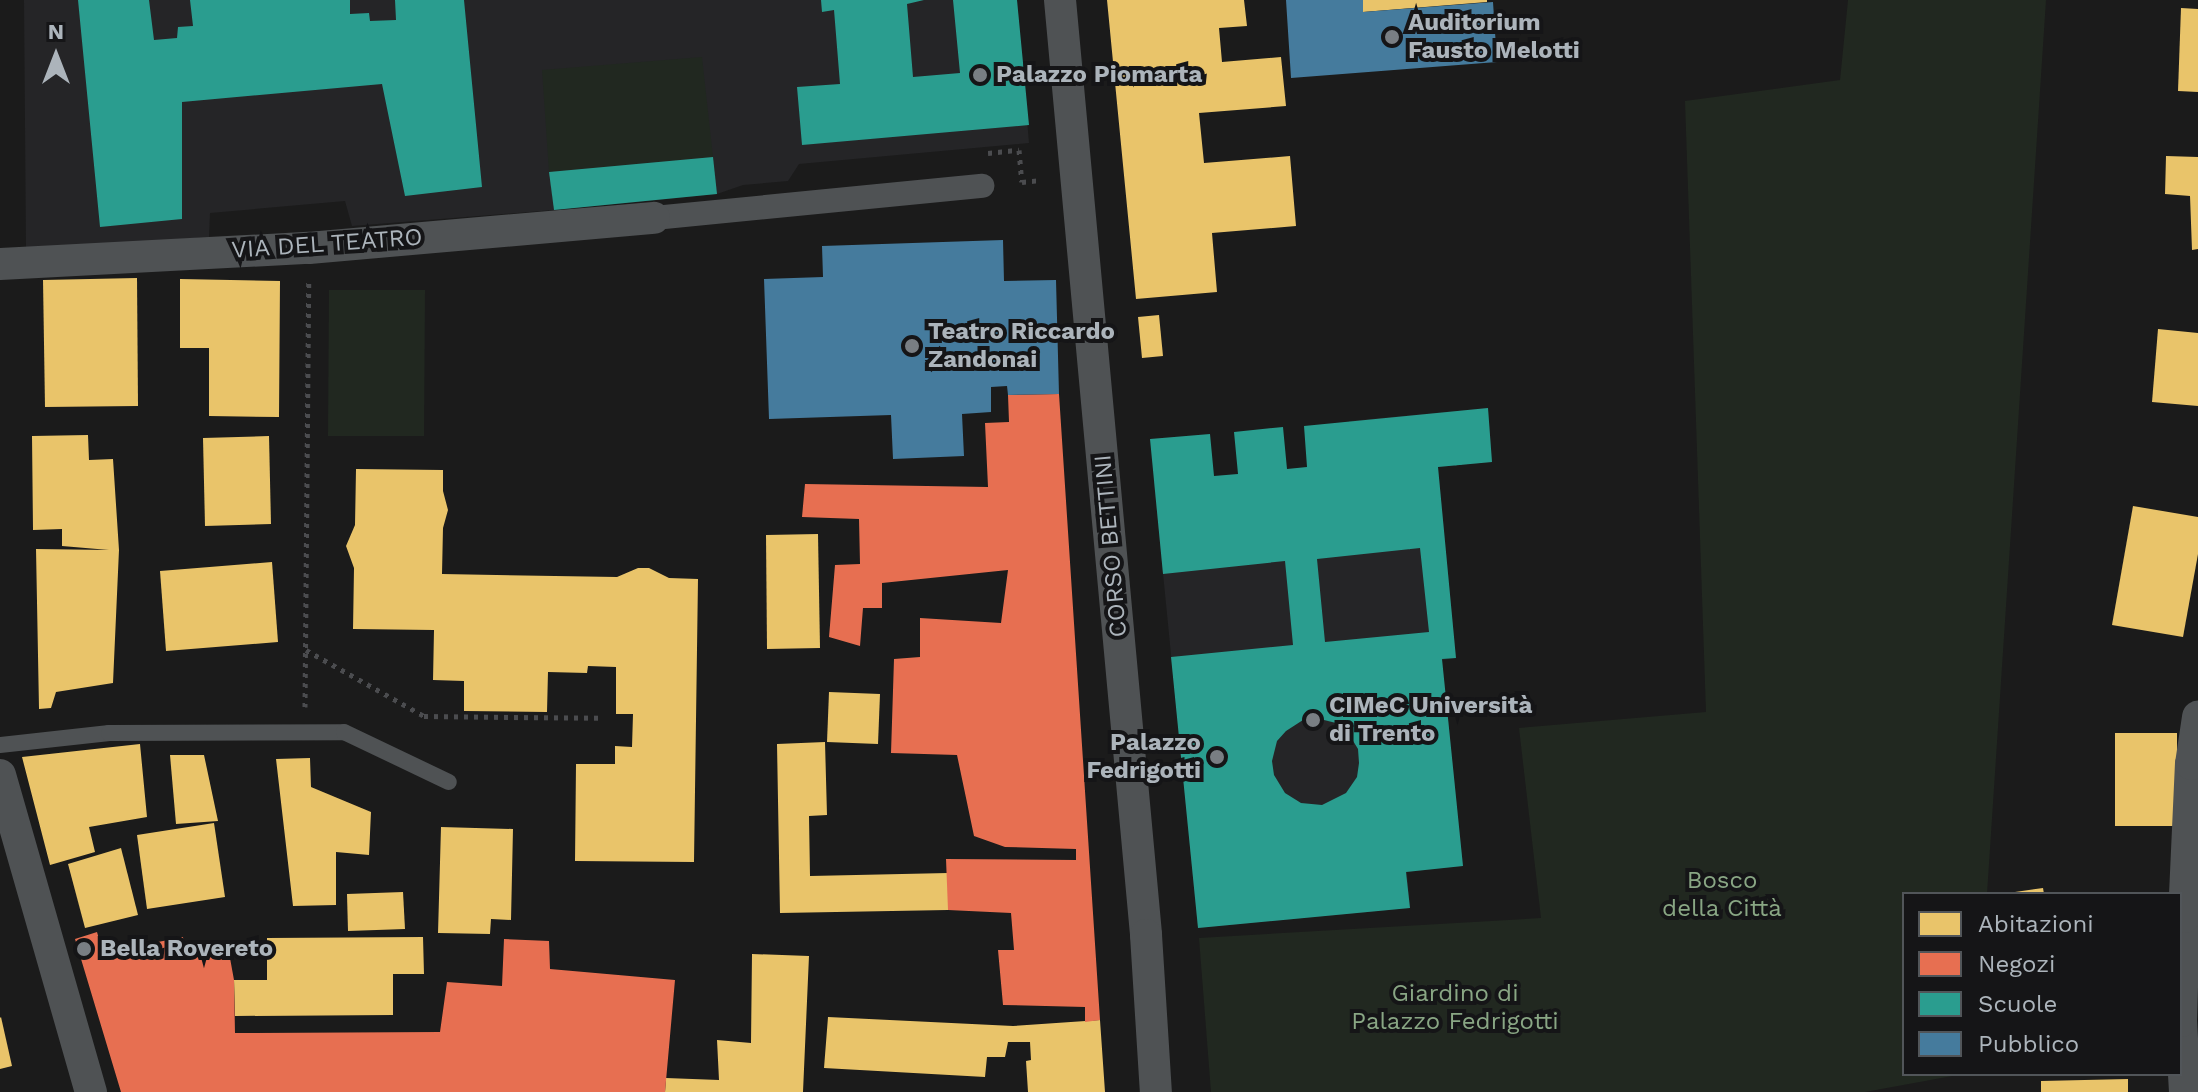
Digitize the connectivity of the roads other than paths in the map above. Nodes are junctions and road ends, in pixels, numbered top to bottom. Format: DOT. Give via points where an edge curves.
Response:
graph roads {
  1 [pos="1060,0"];
  2 [pos="982,186"];
  3 [pos="654,218"];
  4 [pos="0,264"];
  5 [pos="2198,717"];
  6 [pos="0,745"];
  7 [pos="0,775"];
  8 [pos="449,782"];
  9 [pos="2182,986"];
  10 [pos="2182,1039"];
  11 [pos="91,1092"];
  12 [pos="1156,1092"];
  13 [pos="2185,1092"];
  1 -- 12 [label="street, CORSO BETTINI"];
  2 -- 3 [label="street"];
  3 -- 4 [label="street, VIA DEL TEATRO" via="309,248"];
  5 -- 9 [label="street" via="2191,764"];
  6 -- 8 [label="lane" via="109,733 344,732"];
  7 -- 11 [label="street"];
  10 -- 13 [label="street"];
}
